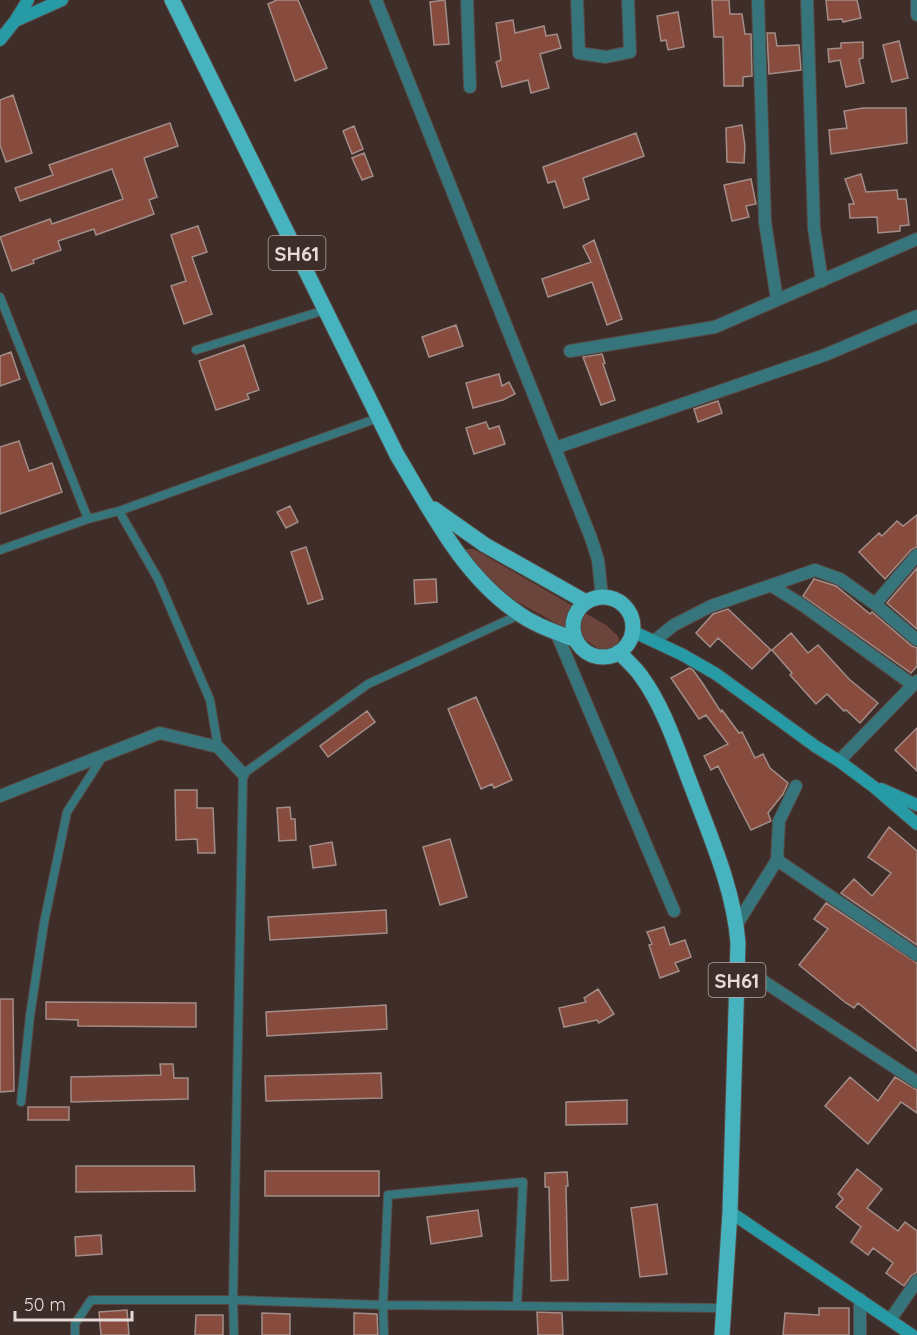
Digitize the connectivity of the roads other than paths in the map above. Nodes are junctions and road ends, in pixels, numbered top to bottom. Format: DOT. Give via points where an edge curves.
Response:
graph roads {
  1 [pos="28,0"];
  2 [pos="62,0"];
  3 [pos="172,0"];
  4 [pos="375,0"];
  5 [pos="467,0"];
  6 [pos="577,0"];
  7 [pos="628,0"];
  8 [pos="758,0"];
  9 [pos="807,0"];
  10 [pos="916,0"];
  11 [pos="917,15"];
  12 [pos="15,21"];
  13 [pos="0,40"];
  14 [pos="470,87"];
  15 [pos="917,240"];
  16 [pos="822,280"];
  17 [pos="0,297"];
  18 [pos="777,300"];
  19 [pos="325,310"];
  20 [pos="917,316"];
  21 [pos="196,350"];
  22 [pos="570,351"];
  23 [pos="378,417"];
  24 [pos="555,448"];
  25 [pos="426,504"];
  26 [pos="119,511"];
  27 [pos="88,519"];
  28 [pos="0,550"];
  29 [pos="917,555"];
  30 [pos="772,586"];
  31 [pos="602,597"];
  32 [pos="586,602"];
  33 [pos="875,604"];
  34 [pos="519,615"];
  35 [pos="632,631"];
  36 [pos="556,632"];
  37 [pos="576,640"];
  38 [pos="917,640"];
  39 [pos="654,641"];
  40 [pos="619,652"];
  41 [pos="914,690"];
  42 [pos="218,747"];
  43 [pos="104,755"];
  44 [pos="839,761"];
  45 [pos="243,774"];
  46 [pos="796,786"];
  47 [pos="874,787"];
  48 [pos="0,796"];
  49 [pos="917,805"];
  50 [pos="917,824"];
  51 [pos="777,860"];
  52 [pos="674,911"];
  53 [pos="737,924"];
  54 [pos="917,955"];
  55 [pos="737,964"];
  56 [pos="917,1082"];
  57 [pos="21,1102"];
  58 [pos="730,1212"];
  59 [pos="917,1281"];
  60 [pos="860,1299"];
  61 [pos="233,1300"];
  62 [pos="383,1305"];
  63 [pos="517,1306"];
  64 [pos="724,1308"];
  65 [pos="890,1320"];
  66 [pos="75,1335"];
  67 [pos="234,1335"];
  68 [pos="384,1335"];
  69 [pos="722,1335"];
  70 [pos="860,1335"];
  71 [pos="912,1335"];
  1 -- 12 [label="street"];
  2 -- 12 [label="street"];
  3 -- 19 [label="main road, SH61"];
  4 -- 24 [label="street"];
  5 -- 14 [label="street"];
  6 -- 7 [label="street" via="579,53 606,57 630,52"];
  8 -- 18 [label="street" via="765,222"];
  9 -- 16 [label="street" via="814,228"];
  10 -- 11 [label="street"];
  12 -- 13 [label="street"];
  15 -- 16 [label="street"];
  16 -- 18 [label="street"];
  17 -- 27 [label="lane"];
  18 -- 22 [label="street" via="715,327"];
  19 -- 21 [label="lane"];
  19 -- 23 [label="main road, SH61"];
  20 -- 24 [label="street" via="825,355"];
  23 -- 25 [label="main road, SH61"];
  23 -- 26 [label="lane"];
  24 -- 31 [label="street" via="591,538"];
  25 -- 32 [label="main road, SH61" via="485,545"];
  25 -- 34 [label="main road, SH61" via="479,579"];
  26 -- 27 [label="lane"];
  26 -- 42 [label="lane" via="158,579 210,700"];
  27 -- 28 [label="lane"];
  29 -- 33 [label="street"];
  30 -- 33 [label="street" via="815,570 840,579"];
  30 -- 39 [label="street" via="711,606 674,625"];
  30 -- 41 [label="street"];
  31 -- 32 [label="main road"];
  31 -- 35 [label="main road" via="625,607"];
  32 -- 37 [label="main road" via="573,623"];
  33 -- 38 [label="street"];
  34 -- 36 [label="main road, SH61"];
  34 -- 45 [label="lane" via="368,684"];
  35 -- 39 [label="street"];
  35 -- 40 [label="main road"];
  36 -- 37 [label="main road, SH61"];
  36 -- 52 [label="street"];
  37 -- 40 [label="main road, SH61" via="595,656"];
  39 -- 44 [label="street" via="716,674"];
  40 -- 53 [label="main road, SH61" via="641,676 658,705 712,840"];
  41 -- 44 [label="street"];
  42 -- 43 [label="street" via="160,733"];
  42 -- 45 [label="street"];
  43 -- 48 [label="street"];
  43 -- 57 [label="lane" via="67,812 44,923"];
  44 -- 47 [label="street"];
  45 -- 61 [label="lane"];
  46 -- 51 [label="street" via="779,821"];
  47 -- 49 [label="street"];
  47 -- 50 [label="street"];
  51 -- 53 [label="street"];
  51 -- 54 [label="street"];
  53 -- 55 [label="main road, SH61"];
  55 -- 56 [label="street"];
  55 -- 58 [label="main road, SH61"];
  58 -- 60 [label="street"];
  58 -- 64 [label="main road, SH61"];
  59 -- 65 [label="street"];
  60 -- 65 [label="street"];
  60 -- 70 [label="street"];
  61 -- 62 [label="lane"];
  61 -- 66 [label="lane" via="91,1300 75,1324"];
  61 -- 67 [label="lane"];
  62 -- 63 [label="lane"];
  62 -- 63 [label="lane" via="388,1195 523,1182"];
  62 -- 68 [label="lane"];
  63 -- 64 [label="lane"];
  64 -- 69 [label="main road, SH61"];
  65 -- 71 [label="street"];
}
